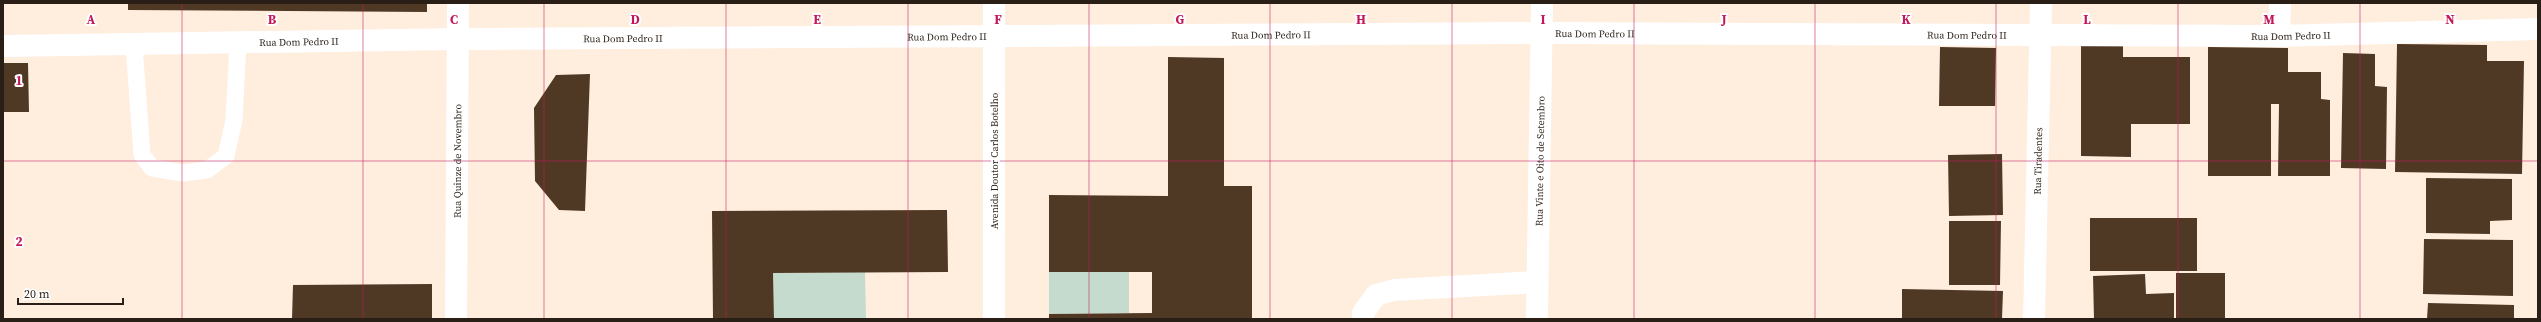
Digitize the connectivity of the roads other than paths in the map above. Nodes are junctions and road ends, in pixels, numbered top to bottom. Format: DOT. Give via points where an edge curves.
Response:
graph roads {
  1 [pos="458,3"];
  2 [pos="994,3"];
  3 [pos="1542,3"];
  4 [pos="2042,3"];
  5 [pos="2280,3"];
  6 [pos="2538,29"];
  7 [pos="1541,33"];
  8 [pos="2042,34"];
  9 [pos="2279,36"];
  10 [pos="993,37"];
  11 [pos="457,39"];
  12 [pos="238,43"];
  13 [pos="134,44"];
  14 [pos="3,46"];
  15 [pos="1537,282"];
  16 [pos="456,319"];
  17 [pos="994,319"];
  18 [pos="1362,319"];
  19 [pos="1537,319"];
  20 [pos="2034,319"];
  1 -- 11 [label="main road, Rua Quinze de Novembro"];
  2 -- 10 [label="main road, Avenida Doutor Carlos Botelho"];
  3 -- 7 [label="main road, Rua Vinte e Oito de Setembro"];
  4 -- 8 [label="main road, Rua Tiradentes"];
  5 -- 9 [label="main road"];
  6 -- 9 [label="main road, Rua Dom Pedro II"];
  7 -- 8 [label="main road, Rua Dom Pedro II"];
  7 -- 10 [label="main road, Rua Dom Pedro II"];
  7 -- 15 [label="main road, Rua Vinte e Oito de Setembro"];
  8 -- 9 [label="main road, Rua Dom Pedro II"];
  8 -- 20 [label="main road, Rua Tiradentes"];
  10 -- 11 [label="main road, Rua Dom Pedro II"];
  10 -- 17 [label="main road, Avenida Doutor Carlos Botelho"];
  11 -- 12 [label="main road, Rua Dom Pedro II"];
  11 -- 16 [label="main road, Rua Quinze de Novembro"];
  12 -- 13 [label="main road, Rua Dom Pedro II"];
  12 -- 13 [label="lane" via="234,120 226,156 207,170 183,173 152,168 142,155"];
  13 -- 14 [label="main road, Rua Dom Pedro II"];
  15 -- 18 [label="main road" via="1394,290 1376,294 1363,313"];
  15 -- 19 [label="main road, Rua Vinte e Oito de Setembro"];
}
